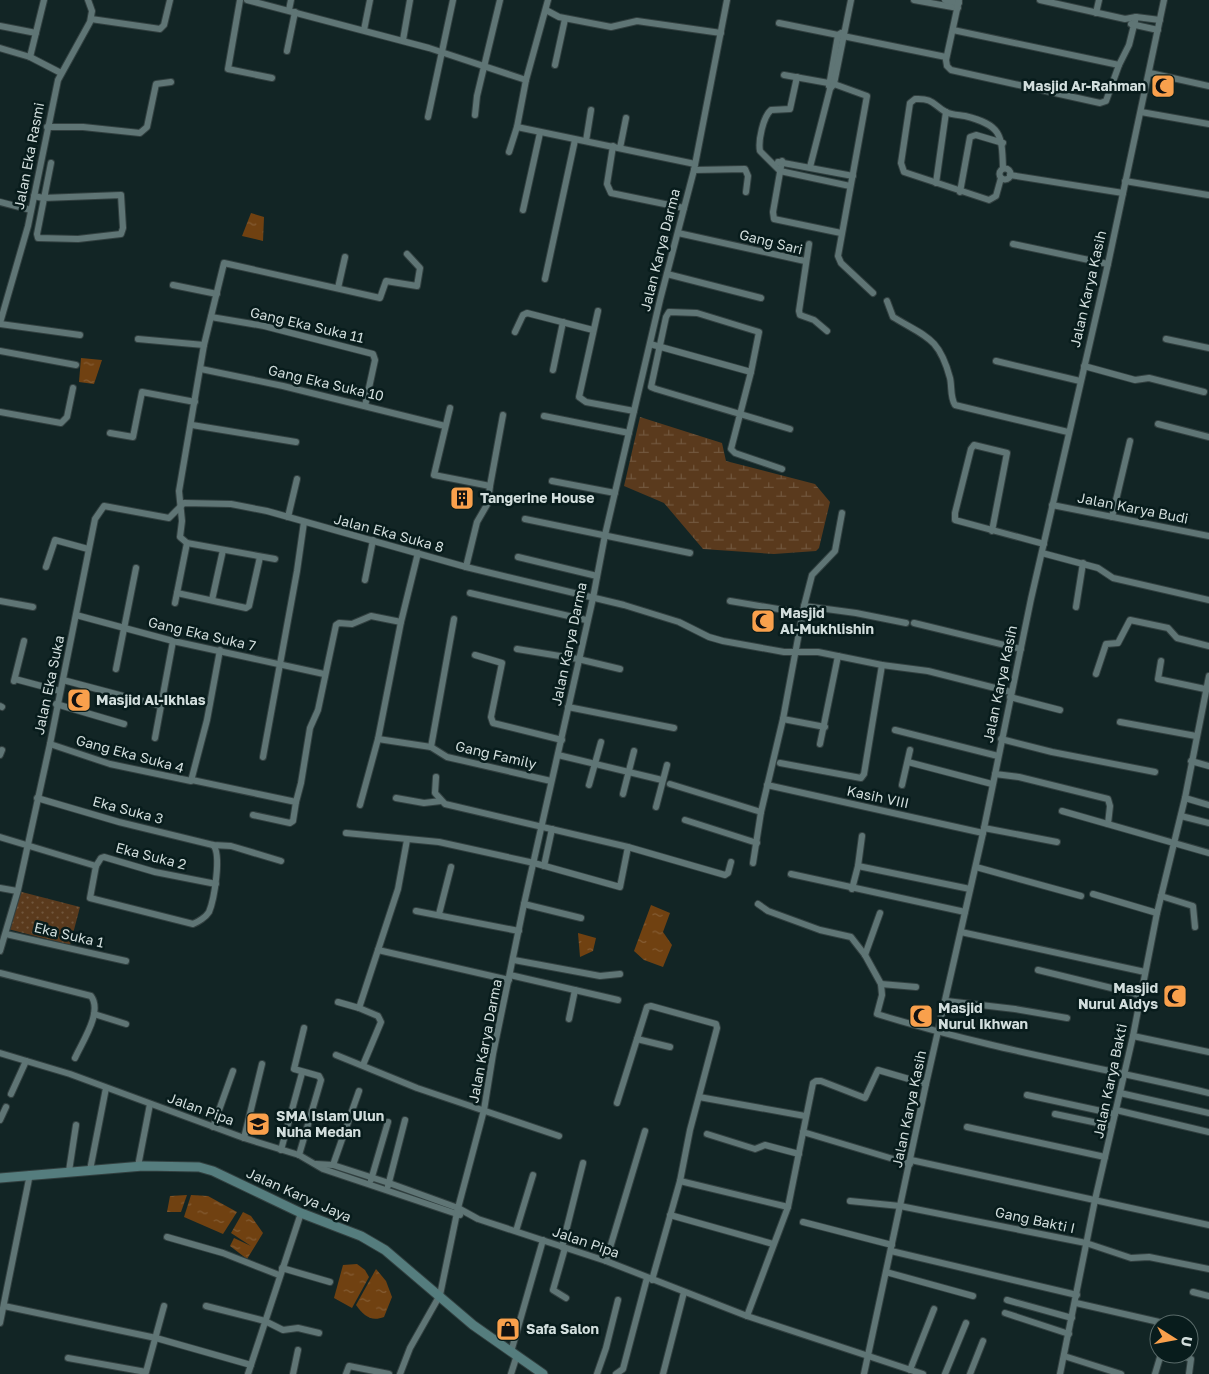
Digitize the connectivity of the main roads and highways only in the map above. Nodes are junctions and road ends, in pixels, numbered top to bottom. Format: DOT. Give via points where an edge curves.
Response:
graph roads {
  1 [pos="0,1178"];
  2 [pos="543,1374"];
  1 -- 2 [label="main road, Jalan Karya Jaya" via="138,1166 199,1167 213,1171 301,1213 362,1236 385,1250 473,1325"];
}
